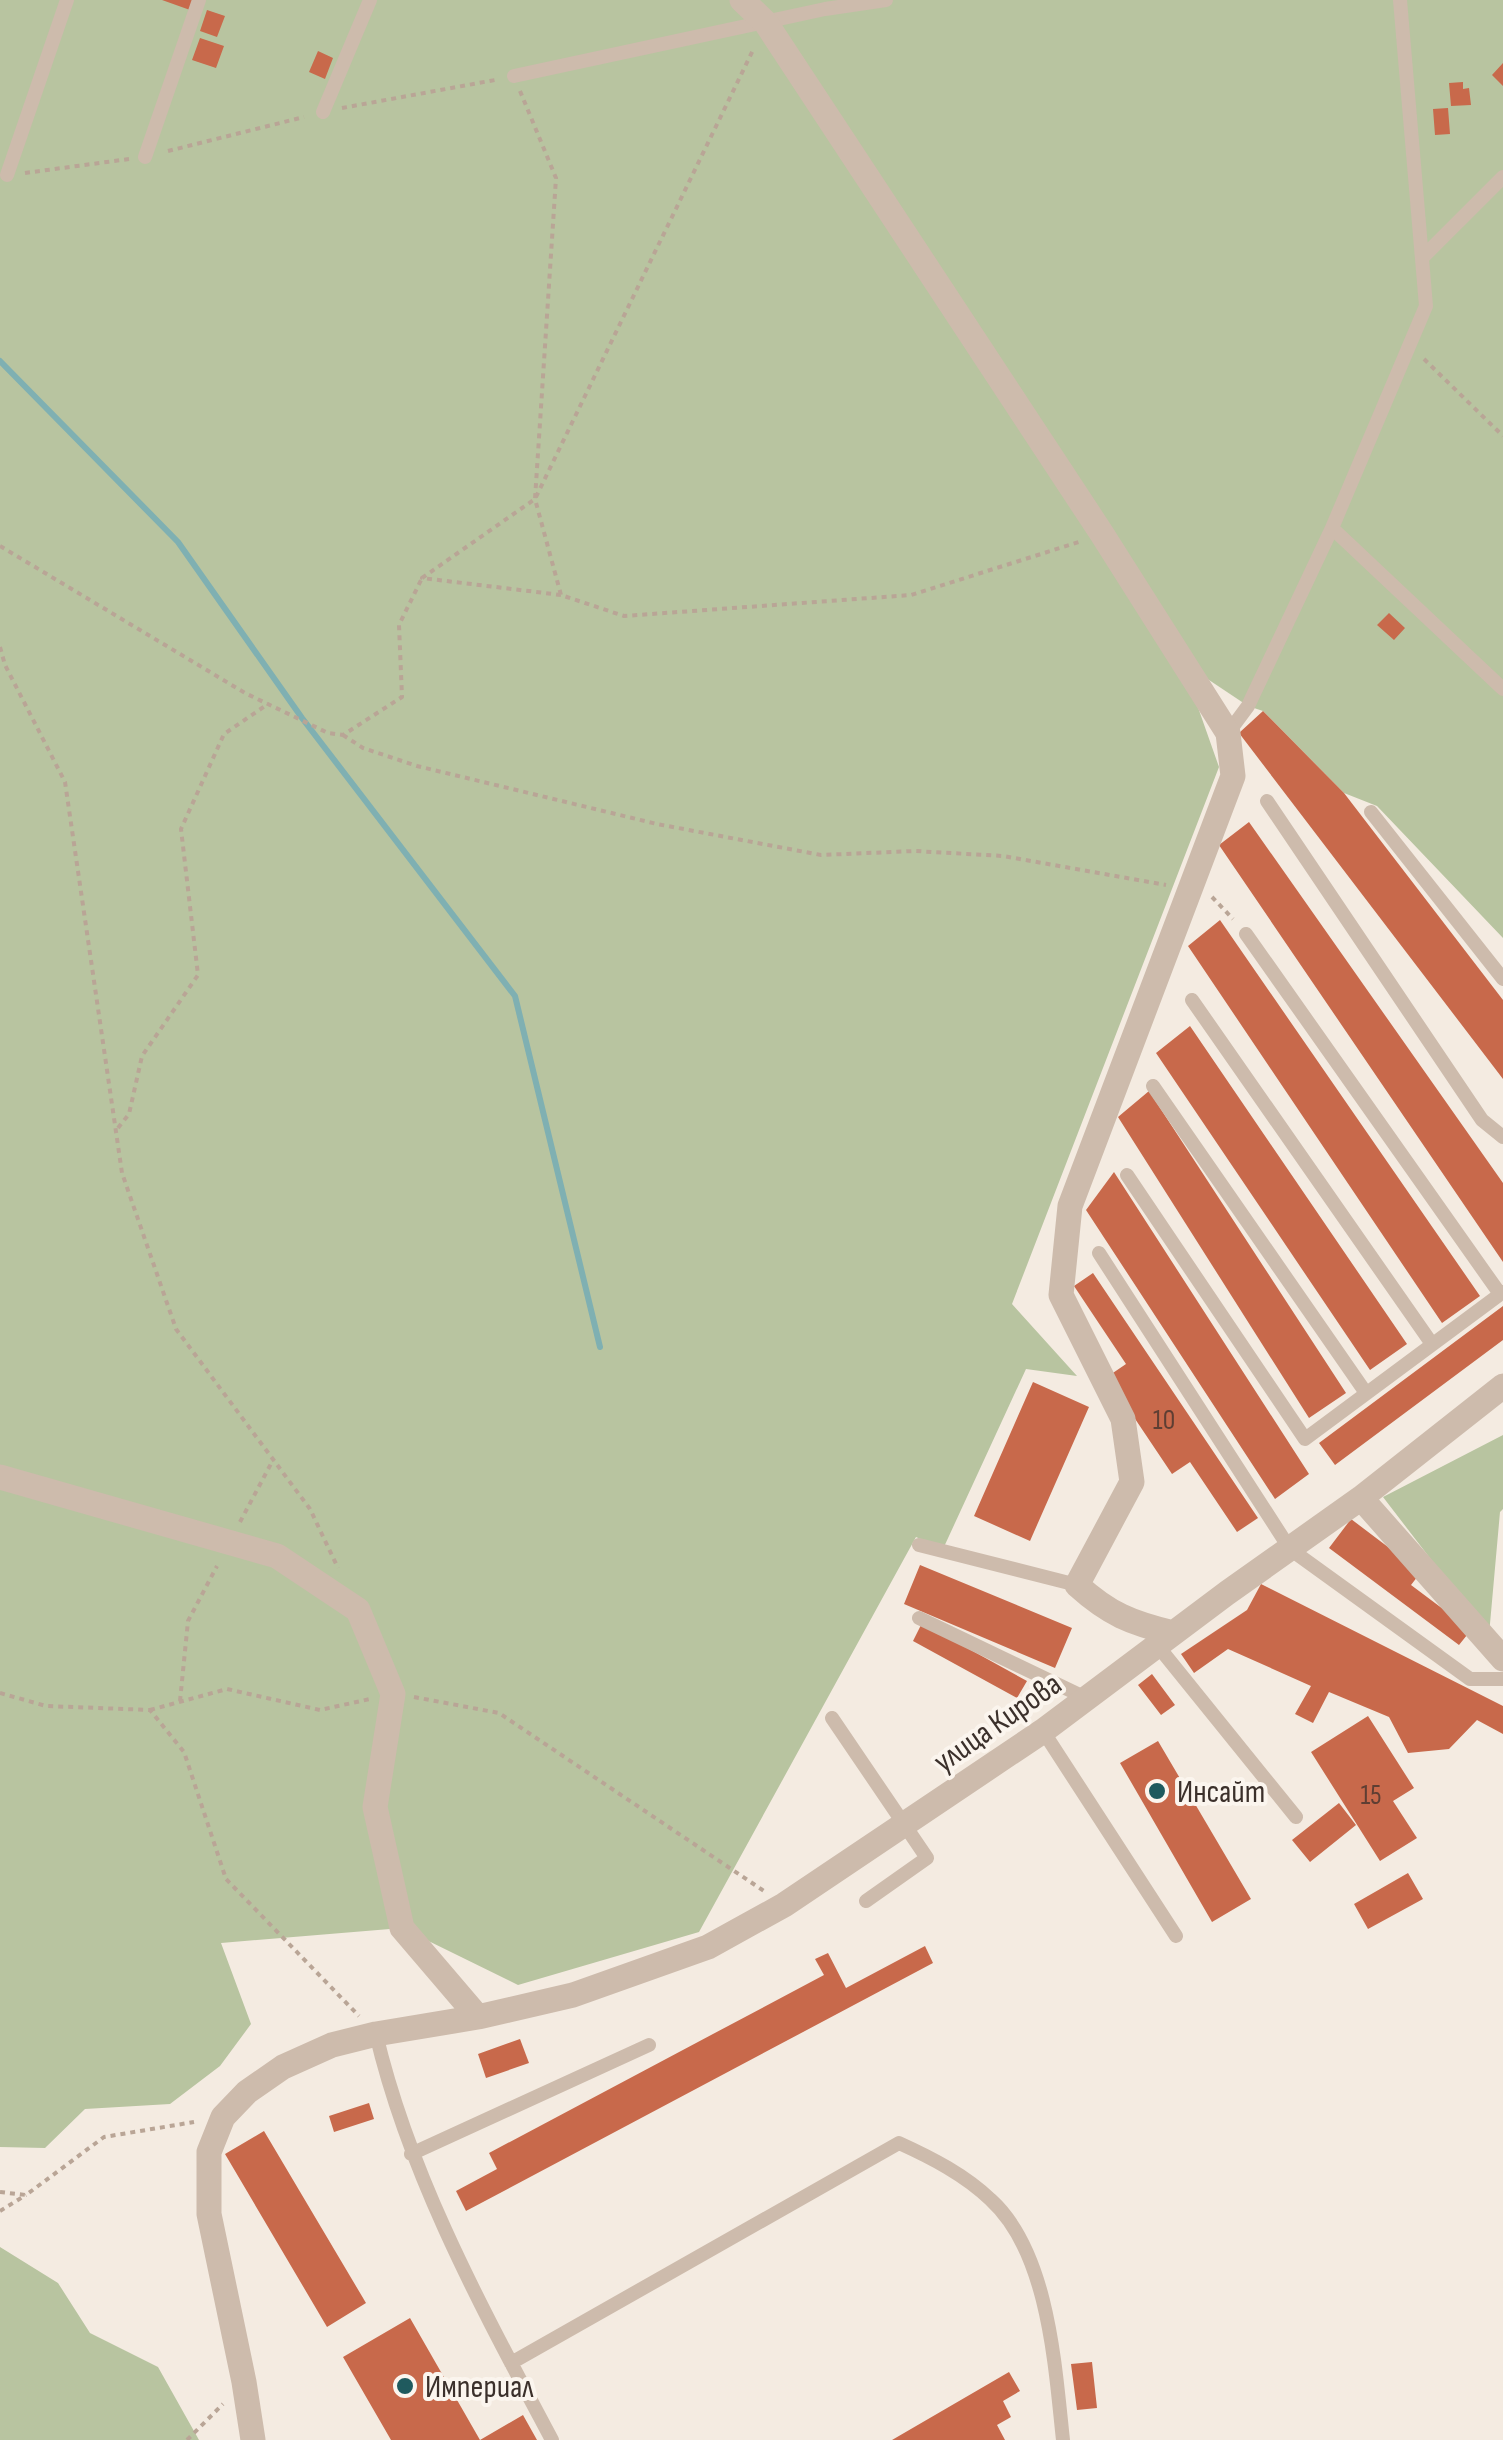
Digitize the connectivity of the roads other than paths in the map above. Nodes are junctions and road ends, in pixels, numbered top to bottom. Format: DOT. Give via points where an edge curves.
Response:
graph roads {
  1 [pos="67,0"];
  2 [pos="199,0"];
  3 [pos="370,0"];
  4 [pos="886,0"];
  5 [pos="1400,0"];
  6 [pos="824,5"];
  7 [pos="756,10"];
  8 [pos="514,76"];
  9 [pos="324,112"];
  10 [pos="145,157"];
  11 [pos="7,176"];
  12 [pos="1503,178"];
  13 [pos="1423,257"];
  14 [pos="1332,528"];
  15 [pos="1503,689"];
  16 [pos="1228,733"];
  17 [pos="1267,802"];
  18 [pos="1371,812"];
  19 [pos="1246,934"];
  20 [pos="1503,980"];
  21 [pos="1192,1000"];
  22 [pos="1153,1086"];
  23 [pos="1503,1137"];
  24 [pos="1126,1175"];
  25 [pos="1099,1253"];
  26 [pos="1502,1293"];
  27 [pos="1432,1344"];
  28 [pos="1503,1386"];
  29 [pos="1366,1393"];
  30 [pos="0,1477"];
  31 [pos="1361,1498"];
  32 [pos="918,1545"];
  33 [pos="1290,1549"];
  34 [pos="1077,1584"];
  35 [pos="919,1618"];
  36 [pos="1165,1639"];
  37 [pos="1503,1659"];
  38 [pos="1503,1680"];
  39 [pos="1086,1698"];
  40 [pos="832,1718"];
  41 [pos="1043,1732"];
  42 [pos="1296,1816"];
  43 [pos="907,1824"];
  44 [pos="866,1901"];
  45 [pos="1176,1936"];
  46 [pos="478,2018"];
  47 [pos="376,2034"];
  48 [pos="649,2045"];
  49 [pos="411,2154"];
  50 [pos="511,2363"];
  51 [pos="253,2440"];
  52 [pos="552,2440"];
  53 [pos="1063,2440"];
  1 -- 11 [label="lane"];
  2 -- 10 [label="lane"];
  3 -- 9 [label="lane"];
  4 -- 6 [label="lane"];
  5 -- 13 [label="lane"];
  6 -- 7 [label="lane"];
  7 -- 8 [label="lane"];
  7 -- 16 [label="street"];
  12 -- 13 [label="lane"];
  13 -- 14 [label="lane" via="1426,306"];
  14 -- 15 [label="lane"];
  14 -- 16 [label="lane" via="1248,706"];
  16 -- 34 [label="street" via="1233,776 1070,1206 1062,1295 1123,1419 1132,1482"];
  17 -- 23 [label="lane" via="1482,1120"];
  18 -- 20 [label="lane"];
  19 -- 26 [label="lane"];
  21 -- 27 [label="lane"];
  22 -- 29 [label="lane"];
  24 -- 29 [label="lane" via="1305,1438"];
  25 -- 33 [label="lane"];
  26 -- 27 [label="lane"];
  27 -- 29 [label="lane"];
  28 -- 31 [label="street, улица Кирова"];
  30 -- 46 [label="street" via="277,1556 358,1610 393,1694 375,1807 402,1928"];
  31 -- 33 [label="street, улица Кирова"];
  31 -- 37 [label="street"];
  32 -- 34 [label="lane"];
  33 -- 36 [label="street, улица Кирова"];
  33 -- 38 [label="lane" via="1470,1679"];
  34 -- 36 [label="street" via="1100,1606"];
  35 -- 39 [label="lane"];
  36 -- 39 [label="street, улица Кирова"];
  36 -- 42 [label="lane"];
  39 -- 41 [label="street, улица Кирова"];
  40 -- 43 [label="lane"];
  41 -- 43 [label="street, улица Кирова"];
  41 -- 45 [label="lane"];
  43 -- 44 [label="lane" via="927,1858"];
  43 -- 46 [label="street, улица Кирова" via="708,1947 573,1995"];
  46 -- 47 [label="street, улица Кирова"];
  47 -- 49 [label="lane"];
  47 -- 51 [label="street, улица Кирова" via="283,2067 247,2092 223,2117 209,2152 209,2214"];
  48 -- 49 [label="lane"];
  49 -- 50 [label="lane"];
  50 -- 52 [label="lane"];
  50 -- 53 [label="lane" via="899,2144 937,2160 993,2201 1029,2252 1054,2357"];
}
